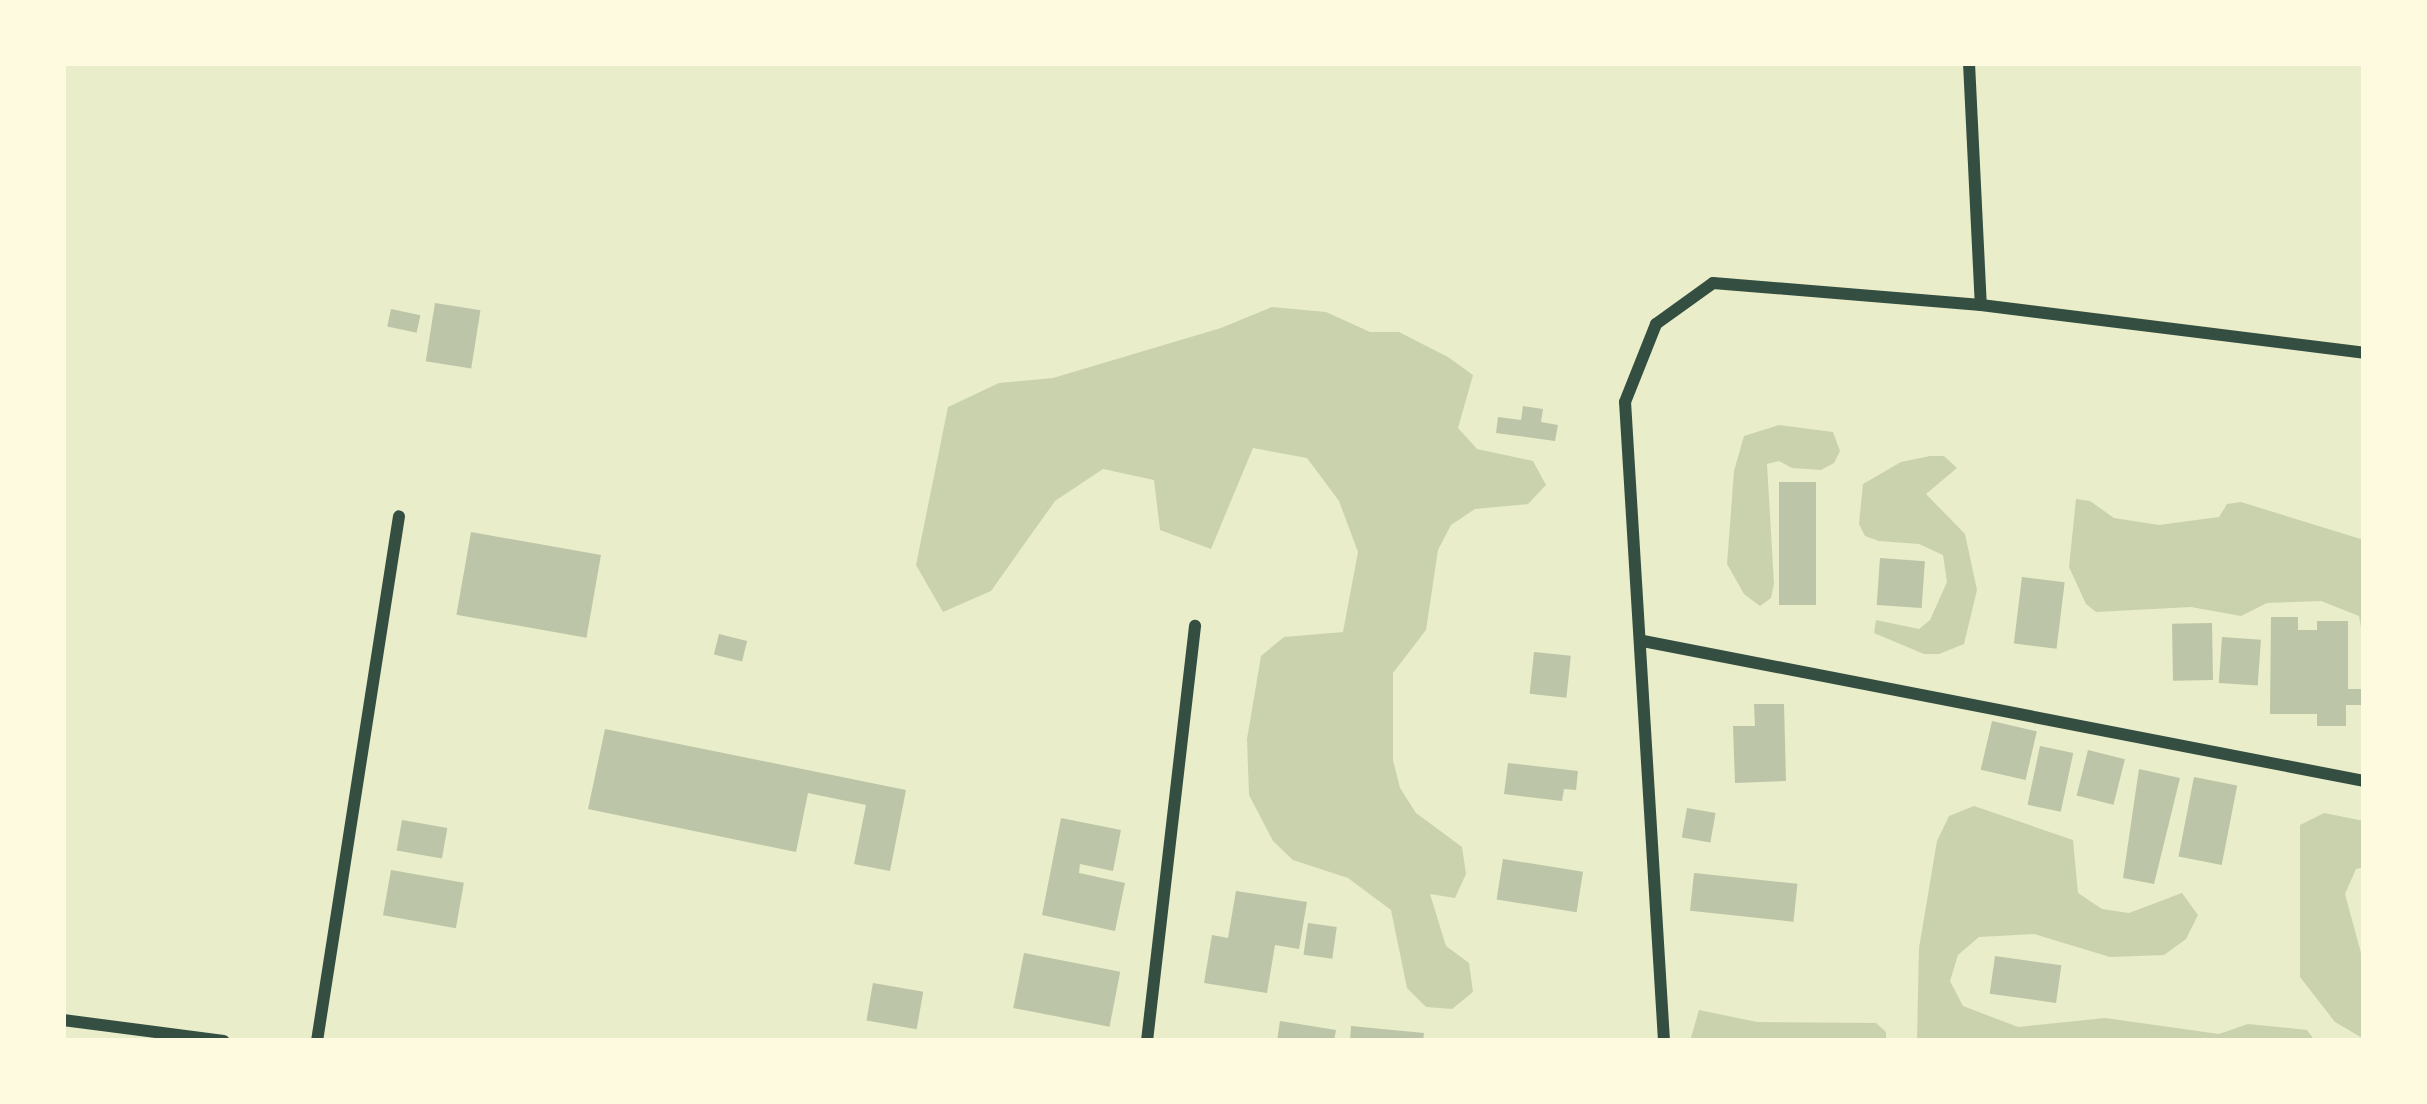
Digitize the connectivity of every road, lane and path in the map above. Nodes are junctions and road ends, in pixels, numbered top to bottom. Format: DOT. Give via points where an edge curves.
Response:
graph roads {
  1 [pos="1970,63"];
  2 [pos="1981,305"];
  3 [pos="2364,353"];
  4 [pos="398,516"];
  5 [pos="1195,626"];
  6 [pos="1643,641"];
  7 [pos="2364,781"];
  8 [pos="63,1020"];
  9 [pos="224,1041"];
  10 [pos="316,1041"];
  11 [pos="1147,1041"];
  12 [pos="1664,1041"];
  1 -- 2 [label="street"];
  2 -- 3 [label="street"];
  2 -- 6 [label="street" via="1713,283 1656,324 1625,402"];
  4 -- 10 [label="street"];
  5 -- 11 [label="street"];
  6 -- 7 [label="street"];
  6 -- 12 [label="street"];
  8 -- 9 [label="street"];
}
